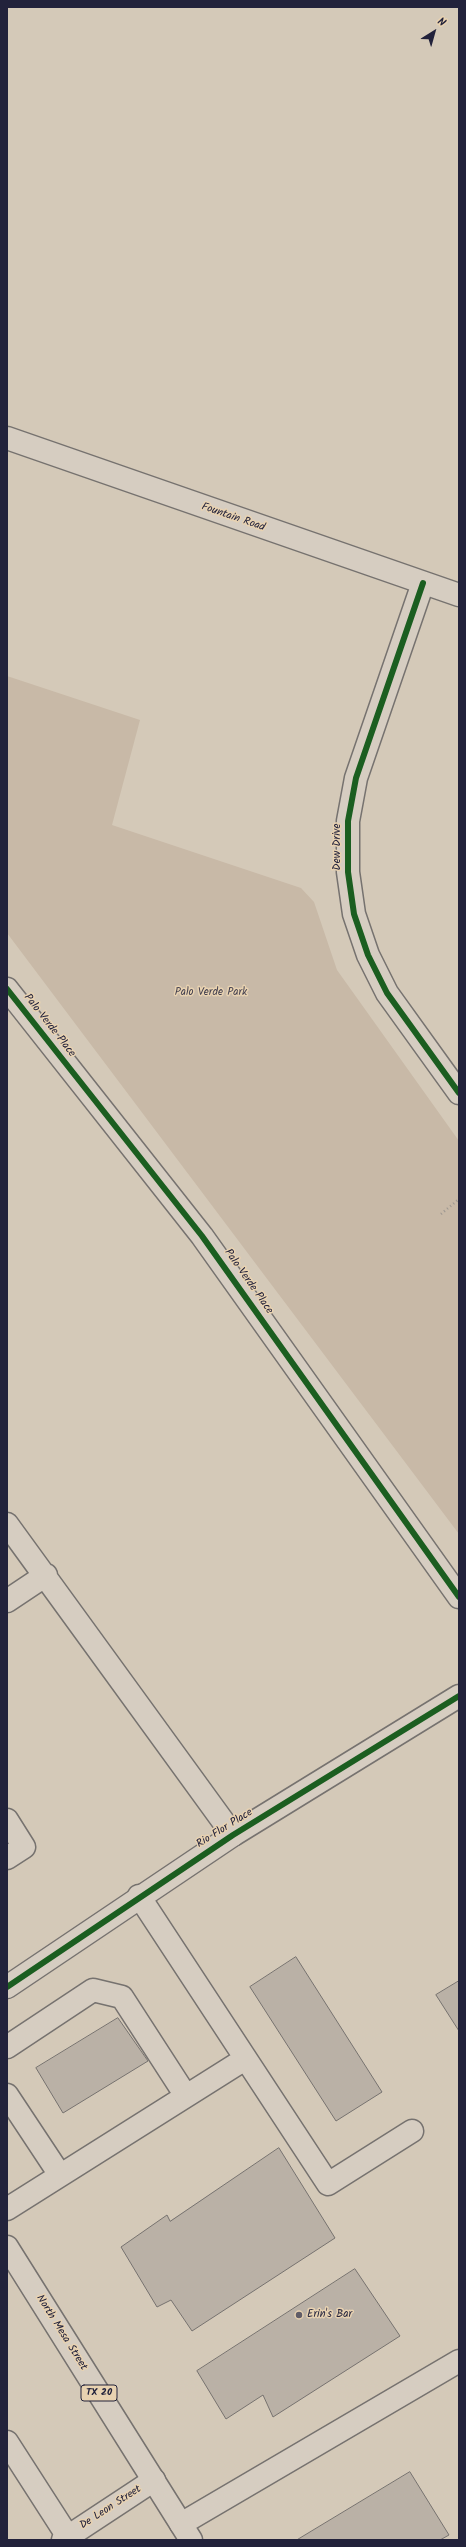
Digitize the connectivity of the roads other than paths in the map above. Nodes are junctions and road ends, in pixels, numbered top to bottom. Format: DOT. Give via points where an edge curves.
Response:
graph roads {
  1 [pos="7,438"];
  2 [pos="423,583"];
  3 [pos="459,596"];
  4 [pos="7,989"];
  5 [pos="459,1092"];
  6 [pos="7,1524"];
  7 [pos="46,1575"];
  8 [pos="459,1597"];
  9 [pos="7,1601"];
  10 [pos="459,1696"];
  11 [pos="7,1820"];
  12 [pos="233,1835"];
  13 [pos="7,1858"];
  14 [pos="139,1896"];
  15 [pos="7,1987"];
  16 [pos="7,2047"];
  17 [pos="245,2058"];
  18 [pos="7,2095"];
  19 [pos="186,2096"];
  20 [pos="412,2131"];
  21 [pos="60,2175"];
  22 [pos="7,2209"];
  23 [pos="7,2247"];
  24 [pos="459,2360"];
  25 [pos="7,2442"];
  26 [pos="154,2480"];
  27 [pos="186,2532"];
  28 [pos="67,2539"];
  1 -- 2 [label="street, Fountain Road"];
  2 -- 3 [label="street, Fountain Road"];
  2 -- 5 [label="street, Dew Drive" via="356,778 348,822 348,872 354,914 371,961 387,993"];
  4 -- 8 [label="street, Palo Verde Place" via="202,1236"];
  6 -- 7 [label="street"];
  7 -- 9 [label="street"];
  7 -- 12 [label="street"];
  10 -- 12 [label="street, Rio Flor Place"];
  11 -- 13 [label="street" via="24,1847"];
  12 -- 14 [label="street, Rio Flor Place"];
  14 -- 15 [label="street, Rio Flor Place"];
  14 -- 17 [label="street"];
  16 -- 19 [label="street" via="93,1990 122,1997"];
  17 -- 19 [label="street"];
  17 -- 20 [label="street" via="328,2184"];
  18 -- 21 [label="street"];
  19 -- 21 [label="street"];
  21 -- 22 [label="street"];
  23 -- 26 [label="street, North Mesa Street / TX 20"];
  24 -- 27 [label="street"];
  25 -- 28 [label="street"];
  26 -- 27 [label="street, North Mesa Street / TX 20"];
  26 -- 28 [label="street, De Leon Street"];
}
